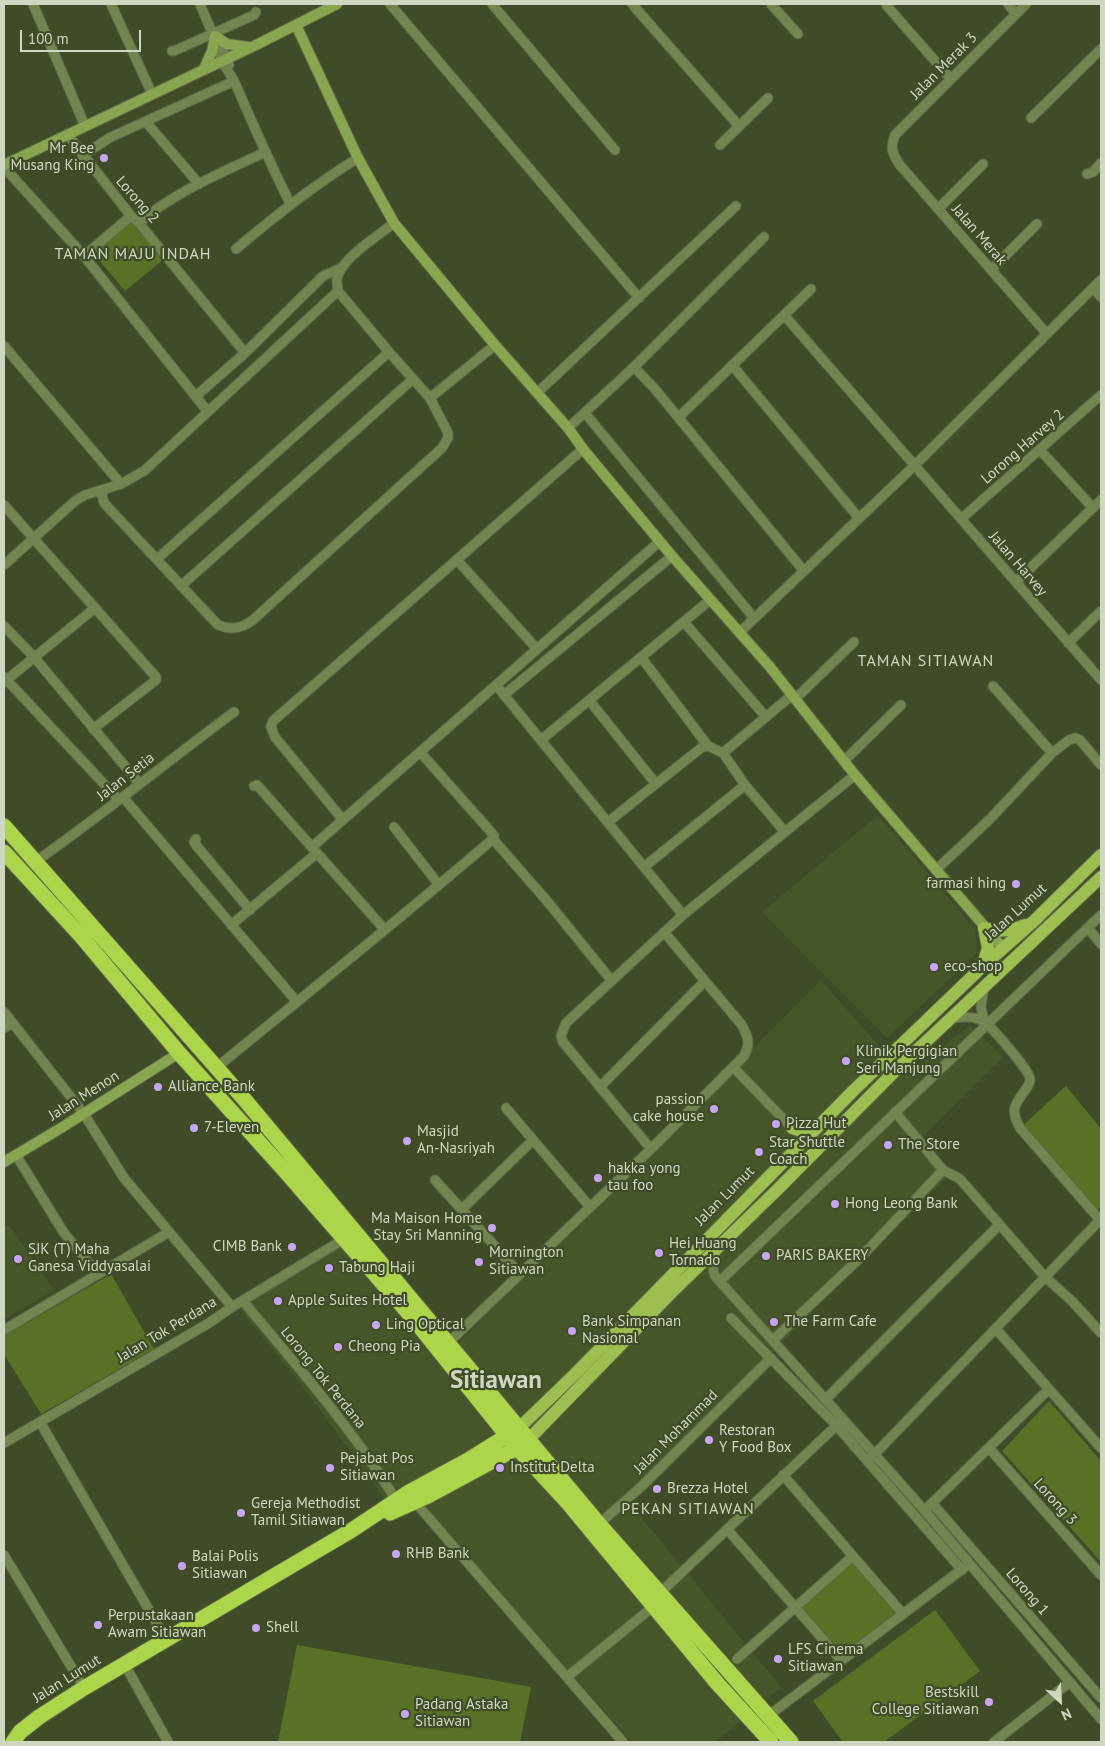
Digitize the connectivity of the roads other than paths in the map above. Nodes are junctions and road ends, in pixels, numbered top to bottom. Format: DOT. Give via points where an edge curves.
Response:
graph roads {
  1 [pos="33,4"];
  2 [pos="111,4"];
  3 [pos="200,4"];
  4 [pos="336,4"];
  5 [pos="390,4"];
  6 [pos="492,4"];
  7 [pos="632,4"];
  8 [pos="771,4"];
  9 [pos="1008,4"];
  10 [pos="1026,4"];
  11 [pos="887,6"];
  12 [pos="256,12"];
  13 [pos="1016,14"];
  14 [pos="296,25"];
  15 [pos="798,34"];
  16 [pos="215,37"];
  17 [pos="251,47"];
  18 [pos="1101,49"];
  19 [pos="172,51"];
  20 [pos="225,59"];
  21 [pos="204,69"];
  22 [pos="950,78"];
  23 [pos="234,81"];
  24 [pos="152,94"];
  25 [pos="768,98"];
  26 [pos="1031,118"];
  27 [pos="146,122"];
  28 [pos="85,126"];
  29 [pos="739,126"];
  30 [pos="67,134"];
  31 [pos="720,145"];
  32 [pos="615,150"];
  33 [pos="265,152"];
  34 [pos="892,152"];
  35 [pos="82,156"];
  36 [pos="358,158"];
  37 [pos="983,164"];
  38 [pos="1101,164"];
  39 [pos="4,166"];
  40 [pos="1087,174"];
  41 [pos="198,184"];
  42 [pos="290,203"];
  43 [pos="736,206"];
  44 [pos="938,209"];
  45 [pos="131,216"];
  46 [pos="394,222"];
  47 [pos="139,223"];
  48 [pos="1037,224"];
  49 [pos="764,237"];
  50 [pos="236,248"];
  51 [pos="84,256"];
  52 [pos="344,266"];
  53 [pos="991,270"];
  54 [pos="1101,280"];
  55 [pos="1093,288"];
  56 [pos="811,289"];
  57 [pos="338,291"];
  58 [pos="1101,297"];
  59 [pos="639,298"];
  60 [pos="784,315"];
  61 [pos="1047,334"];
  62 [pos="495,345"];
  63 [pos="4,346"];
  64 [pos="388,352"];
  65 [pos="245,353"];
  66 [pos="732,365"];
  67 [pos="634,367"];
  68 [pos="413,379"];
  69 [pos="537,393"];
  70 [pos="1101,395"];
  71 [pos="196,396"];
  72 [pos="430,398"];
  73 [pos="208,412"];
  74 [pos="585,413"];
  75 [pos="679,417"];
  76 [pos="568,428"];
  77 [pos="583,449"];
  78 [pos="1040,450"];
  79 [pos="915,465"];
  80 [pos="121,484"];
  81 [pos="104,490"];
  82 [pos="1101,500"];
  83 [pos="4,505"];
  84 [pos="1094,508"];
  85 [pos="858,517"];
  86 [pos="961,518"];
  87 [pos="34,538"];
  88 [pos="660,541"];
  89 [pos="672,556"];
  90 [pos="157,559"];
  91 [pos="457,560"];
  92 [pos="4,565"];
  93 [pos="803,570"];
  94 [pos="1016,582"];
  95 [pos="182,586"];
  96 [pos="710,600"];
  97 [pos="95,608"];
  98 [pos="1101,611"];
  99 [pos="754,618"];
  100 [pos="684,622"];
  101 [pos="4,626"];
  102 [pos="739,633"];
  103 [pos="854,642"];
  104 [pos="1068,643"];
  105 [pos="536,649"];
  106 [pos="34,657"];
  107 [pos="642,657"];
  108 [pos="5,680"];
  109 [pos="1101,680"];
  110 [pos="496,685"];
  111 [pos="993,686"];
  112 [pos="504,695"];
  113 [pos="794,697"];
  114 [pos="589,700"];
  115 [pos="901,705"];
  116 [pos="234,712"];
  117 [pos="766,717"];
  118 [pos="93,728"];
  119 [pos="541,740"];
  120 [pos="708,746"];
  121 [pos="420,752"];
  122 [pos="722,753"];
  123 [pos="1052,753"];
  124 [pos="844,761"];
  125 [pos="1101,765"];
  126 [pos="855,775"];
  127 [pos="139,783"];
  128 [pos="656,784"];
  129 [pos="745,785"];
  130 [pos="254,786"];
  131 [pos="121,799"];
  132 [pos="343,820"];
  133 [pos="608,822"];
  134 [pos="4,826"];
  135 [pos="394,827"];
  136 [pos="784,832"];
  137 [pos="4,836"];
  138 [pos="196,839"];
  139 [pos="493,839"];
  140 [pos="314,850"];
  141 [pos="4,854"];
  142 [pos="1101,855"];
  143 [pos="35,862"];
  144 [pos="644,867"];
  145 [pos="936,870"];
  146 [pos="1101,877"];
  147 [pos="440,885"];
  148 [pos="250,910"];
  149 [pos="683,915"];
  150 [pos="1101,915"];
  151 [pos="1034,921"];
  152 [pos="231,926"];
  153 [pos="984,928"];
  154 [pos="1088,928"];
  155 [pos="385,930"];
  156 [pos="664,932"];
  157 [pos="81,936"];
  158 [pos="1034,942"];
  159 [pos="1101,944"];
  160 [pos="1002,948"];
  161 [pos="982,967"];
  162 [pos="135,974"];
  163 [pos="611,980"];
  164 [pos="705,981"];
  165 [pos="989,983"];
  166 [pos="297,1002"];
  167 [pos="4,1012"];
  168 [pos="949,1019"];
  169 [pos="13,1023"];
  170 [pos="985,1023"];
  171 [pos="4,1028"];
  172 [pos="918,1048"];
  173 [pos="179,1053"];
  174 [pos="889,1056"];
  175 [pos="733,1067"];
  176 [pos="216,1068"];
  177 [pos="882,1086"];
  178 [pos="600,1087"];
  179 [pos="853,1091"];
  180 [pos="506,1108"];
  181 [pos="895,1112"];
  182 [pos="84,1114"];
  183 [pos="817,1127"];
  184 [pos="792,1128"];
  185 [pos="533,1140"];
  186 [pos="651,1149"];
  187 [pos="794,1151"];
  188 [pos="16,1155"];
  189 [pos="4,1162"];
  190 [pos="943,1170"];
  191 [pos="285,1171"];
  192 [pos="435,1180"];
  193 [pos="590,1207"];
  194 [pos="462,1210"];
  195 [pos="1101,1219"];
  196 [pos="999,1225"];
  197 [pos="169,1232"];
  198 [pos="344,1239"];
  199 [pos="720,1246"];
  200 [pos="98,1274"];
  201 [pos="520,1274"];
  202 [pos="1045,1277"];
  203 [pos="720,1281"];
  204 [pos="242,1301"];
  205 [pos="232,1307"];
  206 [pos="731,1318"];
  207 [pos="996,1328"];
  208 [pos="1100,1328"];
  209 [pos="4,1330"];
  210 [pos="773,1340"];
  211 [pos="448,1343"];
  212 [pos="770,1358"];
  213 [pos="1049,1388"];
  214 [pos="826,1400"];
  215 [pos="40,1422"];
  216 [pos="840,1422"];
  217 [pos="518,1438"];
  218 [pos="4,1443"];
  219 [pos="988,1448"];
  220 [pos="1101,1448"];
  221 [pos="872,1458"];
  222 [pos="783,1475"];
  223 [pos="396,1500"];
  224 [pos="415,1502"];
  225 [pos="932,1503"];
  226 [pos="925,1511"];
  227 [pos="599,1524"];
  228 [pos="727,1529"];
  229 [pos="352,1530"];
  230 [pos="4,1555"];
  231 [pos="853,1556"];
  232 [pos="970,1564"];
  233 [pos="962,1570"];
  234 [pos="1101,1575"];
  235 [pos="657,1599"];
  236 [pos="795,1608"];
  237 [pos="903,1614"];
  238 [pos="167,1641"];
  239 [pos="738,1659"];
  240 [pos="841,1660"];
  241 [pos="125,1665"];
  242 [pos="567,1677"];
  243 [pos="1070,1682"];
  244 [pos="84,1688"];
  245 [pos="1101,1698"];
  246 [pos="768,1716"];
  247 [pos="1101,1719"];
  248 [pos="1005,1739"];
  249 [pos="620,1741"];
  250 [pos="13,1742"];
  251 [pos="168,1742"];
  252 [pos="771,1742"];
  253 [pos="791,1742"];
  254 [pos="994,1742"];
  1 -- 28 [label="street"];
  2 -- 24 [label="street"];
  3 -- 16 [label="street"];
  4 -- 14 [label="street"];
  5 -- 59 [label="street"];
  6 -- 32 [label="street"];
  7 -- 29 [label="street"];
  8 -- 15 [label="street"];
  9 -- 13 [label="street"];
  10 -- 13 [label="street, Jalan Merak 3"];
  11 -- 22 [label="street"];
  12 -- 16 [label="street"];
  13 -- 22 [label="street, Jalan Merak 3"];
  14 -- 17 [label="street"];
  14 -- 36 [label="street"];
  16 -- 17 [label="street" via="227,44"];
  16 -- 19 [label="street"];
  16 -- 20 [label="street" via="217,50"];
  16 -- 21 [label="street"];
  17 -- 20 [label="street"];
  18 -- 26 [label="street"];
  20 -- 21 [label="street"];
  20 -- 23 [label="street"];
  21 -- 24 [label="street"];
  22 -- 34 [label="street, Jalan Merak 3" via="895,135"];
  23 -- 27 [label="street"];
  23 -- 33 [label="street"];
  24 -- 28 [label="street"];
  25 -- 29 [label="street"];
  27 -- 35 [label="street" via="109,138"];
  27 -- 41 [label="street"];
  28 -- 30 [label="street"];
  29 -- 31 [label="street"];
  30 -- 35 [label="street, Lorong 2"];
  30 -- 39 [label="street"];
  33 -- 41 [label="street"];
  33 -- 42 [label="street"];
  34 -- 44 [label="street, Jalan Merak"];
  35 -- 45 [label="street, Lorong 2"];
  36 -- 42 [label="street"];
  36 -- 46 [label="street"];
  37 -- 44 [label="street"];
  38 -- 40 [label="street"];
  39 -- 51 [label="street"];
  41 -- 47 [label="street"];
  42 -- 50 [label="street"];
  43 -- 59 [label="street"];
  44 -- 53 [label="street, Jalan Merak"];
  45 -- 47 [label="street, Lorong 2"];
  45 -- 51 [label="street"];
  46 -- 52 [label="street"];
  46 -- 62 [label="street"];
  47 -- 65 [label="street, Lorong 2"];
  48 -- 53 [label="street"];
  49 -- 67 [label="street"];
  51 -- 71 [label="street"];
  52 -- 57 [label="street" via="336,281"];
  52 -- 65 [label="street" via="323,276"];
  53 -- 61 [label="street, Jalan Merak"];
  54 -- 55 [label="street"];
  55 -- 58 [label="street"];
  55 -- 61 [label="street"];
  56 -- 60 [label="street"];
  57 -- 64 [label="street"];
  57 -- 73 [label="street"];
  59 -- 69 [label="street"];
  60 -- 66 [label="street"];
  60 -- 79 [label="street, Jalan Harvey"];
  61 -- 79 [label="street"];
  62 -- 69 [label="street"];
  62 -- 72 [label="street"];
  63 -- 80 [label="street"];
  64 -- 68 [label="street"];
  64 -- 90 [label="street"];
  65 -- 71 [label="street"];
  66 -- 75 [label="street"];
  66 -- 85 [label="street"];
  67 -- 74 [label="street"];
  67 -- 75 [label="street"];
  68 -- 72 [label="street"];
  68 -- 95 [label="street"];
  69 -- 76 [label="street"];
  70 -- 78 [label="street, Lorong Harvey 2"];
  71 -- 73 [label="street"];
  72 -- 95 [label="street" via="448,433 442,448 245,626 228,629 218,625"];
  73 -- 80 [label="street" via="144,471"];
  74 -- 76 [label="street"];
  74 -- 99 [label="street"];
  75 -- 93 [label="street"];
  76 -- 77 [label="street"];
  77 -- 88 [label="street"];
  77 -- 91 [label="street"];
  78 -- 84 [label="street"];
  78 -- 86 [label="street, Lorong Harvey 2"];
  79 -- 85 [label="street"];
  79 -- 86 [label="street, Jalan Harvey"];
  80 -- 81 [label="street"];
  81 -- 87 [label="street" via="75,501"];
  81 -- 90 [label="street" via="104,503"];
  82 -- 84 [label="street"];
  83 -- 87 [label="street"];
  84 -- 94 [label="street"];
  85 -- 93 [label="street"];
  86 -- 94 [label="street, Jalan Harvey"];
  87 -- 92 [label="street"];
  87 -- 97 [label="street"];
  88 -- 89 [label="street"];
  88 -- 105 [label="street"];
  89 -- 96 [label="street"];
  89 -- 112 [label="street"];
  90 -- 95 [label="street"];
  91 -- 105 [label="street"];
  91 -- 132 [label="street" via="273,721 271,727 275,737"];
  93 -- 99 [label="street"];
  94 -- 104 [label="street, Jalan Harvey"];
  96 -- 100 [label="street"];
  96 -- 102 [label="street"];
  97 -- 106 [label="street"];
  97 -- 118 [label="street" via="156,678"];
  98 -- 104 [label="street"];
  99 -- 102 [label="street"];
  100 -- 107 [label="street"];
  100 -- 117 [label="street"];
  101 -- 106 [label="street"];
  102 -- 113 [label="street"];
  103 -- 113 [label="street"];
  104 -- 109 [label="street, Jalan Harvey"];
  105 -- 110 [label="street"];
  106 -- 108 [label="street"];
  106 -- 118 [label="street"];
  107 -- 114 [label="street"];
  107 -- 120 [label="street"];
  108 -- 131 [label="street"];
  110 -- 112 [label="street"];
  110 -- 121 [label="street"];
  111 -- 123 [label="street"];
  112 -- 119 [label="street"];
  113 -- 117 [label="street"];
  113 -- 124 [label="street"];
  114 -- 119 [label="street"];
  114 -- 128 [label="street"];
  115 -- 124 [label="street"];
  116 -- 127 [label="street, Jalan Setia"];
  117 -- 122 [label="street"];
  118 -- 127 [label="street"];
  119 -- 133 [label="street"];
  120 -- 122 [label="street"];
  120 -- 128 [label="street" via="701,748"];
  121 -- 132 [label="street"];
  121 -- 139 [label="street" via="491,832"];
  122 -- 129 [label="street"];
  123 -- 125 [label="street" via="1075,738"];
  123 -- 145 [label="street"];
  124 -- 126 [label="street"];
  126 -- 136 [label="street"];
  126 -- 145 [label="street"];
  127 -- 131 [label="street, Jalan Setia"];
  128 -- 133 [label="street"];
  129 -- 136 [label="street"];
  129 -- 144 [label="street"];
  130 -- 140 [label="street" via="257,785"];
  131 -- 143 [label="street, Jalan Setia"];
  131 -- 152 [label="street"];
  132 -- 140 [label="street"];
  133 -- 144 [label="street"];
  134 -- 143 [label="highway"];
  135 -- 147 [label="street"];
  136 -- 149 [label="street"];
  137 -- 141 [label="highway" via="10,846"];
  138 -- 148 [label="street" via="196,845"];
  139 -- 147 [label="street"];
  139 -- 163 [label="street"];
  140 -- 148 [label="street"];
  140 -- 155 [label="street"];
  141 -- 157 [label="highway"];
  142 -- 151 [label="main road, Jalan Lumut"];
  143 -- 157 [label="highway" via="34,875 70,915"];
  143 -- 162 [label="highway"];
  144 -- 149 [label="street"];
  145 -- 153 [label="street"];
  146 -- 158 [label="main road, Jalan Lumut"];
  147 -- 155 [label="street"];
  148 -- 152 [label="street"];
  149 -- 156 [label="street"];
  150 -- 154 [label="street"];
  151 -- 153 [label="main road" via="1010,931"];
  151 -- 160 [label="main road, Jalan Lumut"];
  152 -- 166 [label="street"];
  153 -- 160 [label="street"];
  153 -- 161 [label="main road" via="988,948"];
  154 -- 159 [label="street"];
  154 -- 170 [label="street"];
  155 -- 166 [label="street"];
  156 -- 163 [label="street"];
  156 -- 164 [label="street"];
  157 -- 173 [label="highway"];
  158 -- 160 [label="main road" via="1017,949"];
  158 -- 165 [label="main road, Jalan Lumut"];
  160 -- 161 [label="main road, Jalan Lumut"];
  160 -- 165 [label="main road" via="1001,965"];
  161 -- 174 [label="main road, Jalan Lumut"];
  162 -- 173 [label="highway" via="144,997 180,1040 182,1048"];
  162 -- 176 [label="highway"];
  163 -- 178 [label="street" via="566,1023 561,1036"];
  164 -- 175 [label="street" via="749,1038 744,1056"];
  164 -- 178 [label="street"];
  165 -- 168 [label="main road, Jalan Lumut"];
  165 -- 170 [label="street" via="981,1007"];
  166 -- 176 [label="street"];
  167 -- 169 [label="street"];
  168 -- 170 [label="street" via="968,1017"];
  168 -- 172 [label="main road, Jalan Lumut"];
  169 -- 171 [label="street"];
  169 -- 182 [label="street"];
  170 -- 181 [label="street"];
  170 -- 195 [label="street" via="1031,1077 1030,1084 1016,1104 1014,1117"];
  172 -- 174 [label="main road" via="902,1060"];
  172 -- 177 [label="main road, Jalan Lumut"];
  173 -- 182 [label="street, Jalan Menon"];
  173 -- 191 [label="highway"];
  174 -- 179 [label="main road, Jalan Lumut"];
  175 -- 184 [label="street"];
  175 -- 186 [label="street"];
  176 -- 191 [label="highway" via="218,1083"];
  176 -- 211 [label="highway"];
  177 -- 179 [label="main road" via="875,1081 868,1082"];
  177 -- 199 [label="main road, Jalan Lumut"];
  178 -- 186 [label="street"];
  179 -- 183 [label="main road, Jalan Lumut"];
  180 -- 185 [label="street"];
  181 -- 190 [label="street"];
  181 -- 203 [label="street"];
  182 -- 188 [label="street, Jalan Menon"];
  182 -- 197 [label="street" via="124,1178"];
  183 -- 184 [label="main road"];
  183 -- 187 [label="main road, Jalan Lumut"];
  184 -- 187 [label="main road" via="796,1140"];
  185 -- 193 [label="street"];
  185 -- 194 [label="street"];
  186 -- 193 [label="street"];
  187 -- 217 [label="main road, Jalan Lumut" via="540,1409"];
  188 -- 189 [label="street, Jalan Menon"];
  188 -- 200 [label="street" via="64,1233"];
  190 -- 196 [label="street" via="960,1179"];
  190 -- 210 [label="street" via="860,1258"];
  191 -- 198 [label="highway"];
  192 -- 194 [label="street"];
  193 -- 201 [label="street"];
  194 -- 201 [label="street"];
  195 -- 202 [label="street"];
  196 -- 202 [label="street"];
  196 -- 214 [label="street"];
  197 -- 200 [label="street"];
  197 -- 205 [label="street"];
  198 -- 204 [label="street, Jalan Tok Perdana"];
  198 -- 217 [label="highway"];
  199 -- 203 [label="street" via="714,1257 713,1270"];
  199 -- 217 [label="main road, Jalan Lumut"];
  200 -- 209 [label="street"];
  201 -- 211 [label="street"];
  202 -- 207 [label="street"];
  202 -- 208 [label="street"];
  203 -- 210 [label="street"];
  204 -- 205 [label="street, Jalan Tok Perdana"];
  204 -- 223 [label="street, Lorong Tok Perdana" via="351,1435"];
  205 -- 215 [label="street, Jalan Tok Perdana"];
  206 -- 212 [label="street"];
  207 -- 213 [label="street"];
  207 -- 221 [label="street"];
  210 -- 214 [label="street"];
  211 -- 217 [label="highway"];
  212 -- 216 [label="street"];
  212 -- 227 [label="street, Jalan Mohammad" via="643,1485"];
  213 -- 219 [label="street"];
  213 -- 220 [label="street"];
  214 -- 216 [label="street"];
  215 -- 218 [label="street, Jalan Tok Perdana"];
  215 -- 238 [label="street"];
  216 -- 221 [label="street"];
  216 -- 222 [label="street"];
  217 -- 223 [label="highway, Jalan Lumut"];
  217 -- 224 [label="highway, Jalan Lumut"];
  217 -- 227 [label="highway"];
  217 -- 235 [label="highway" via="568,1503"];
  219 -- 225 [label="street"];
  219 -- 234 [label="street, Lorong 3"];
  221 -- 226 [label="street"];
  221 -- 233 [label="street"];
  222 -- 228 [label="street"];
  222 -- 231 [label="street"];
  223 -- 229 [label="highway, Jalan Lumut"];
  224 -- 229 [label="highway, Jalan Lumut"];
  224 -- 242 [label="street"];
  225 -- 226 [label="street"];
  225 -- 245 [label="street, Lorong 1"];
  226 -- 232 [label="street"];
  227 -- 235 [label="highway"];
  228 -- 235 [label="street"];
  228 -- 236 [label="street"];
  229 -- 238 [label="highway, Jalan Lumut"];
  230 -- 244 [label="street"];
  231 -- 236 [label="street"];
  231 -- 237 [label="street"];
  232 -- 233 [label="street"];
  232 -- 243 [label="street"];
  233 -- 237 [label="street"];
  235 -- 242 [label="street"];
  235 -- 246 [label="highway"];
  235 -- 252 [label="highway" via="718,1683"];
  236 -- 239 [label="street"];
  236 -- 240 [label="street"];
  237 -- 240 [label="street"];
  238 -- 241 [label="highway, Jalan Lumut"];
  240 -- 246 [label="street"];
  241 -- 244 [label="highway, Jalan Lumut"];
  241 -- 251 [label="street"];
  242 -- 249 [label="street"];
  243 -- 247 [label="street"];
  243 -- 248 [label="street"];
  244 -- 250 [label="highway, Jalan Lumut" via="39,1717"];
  246 -- 253 [label="highway"];
  248 -- 254 [label="street"];
}
